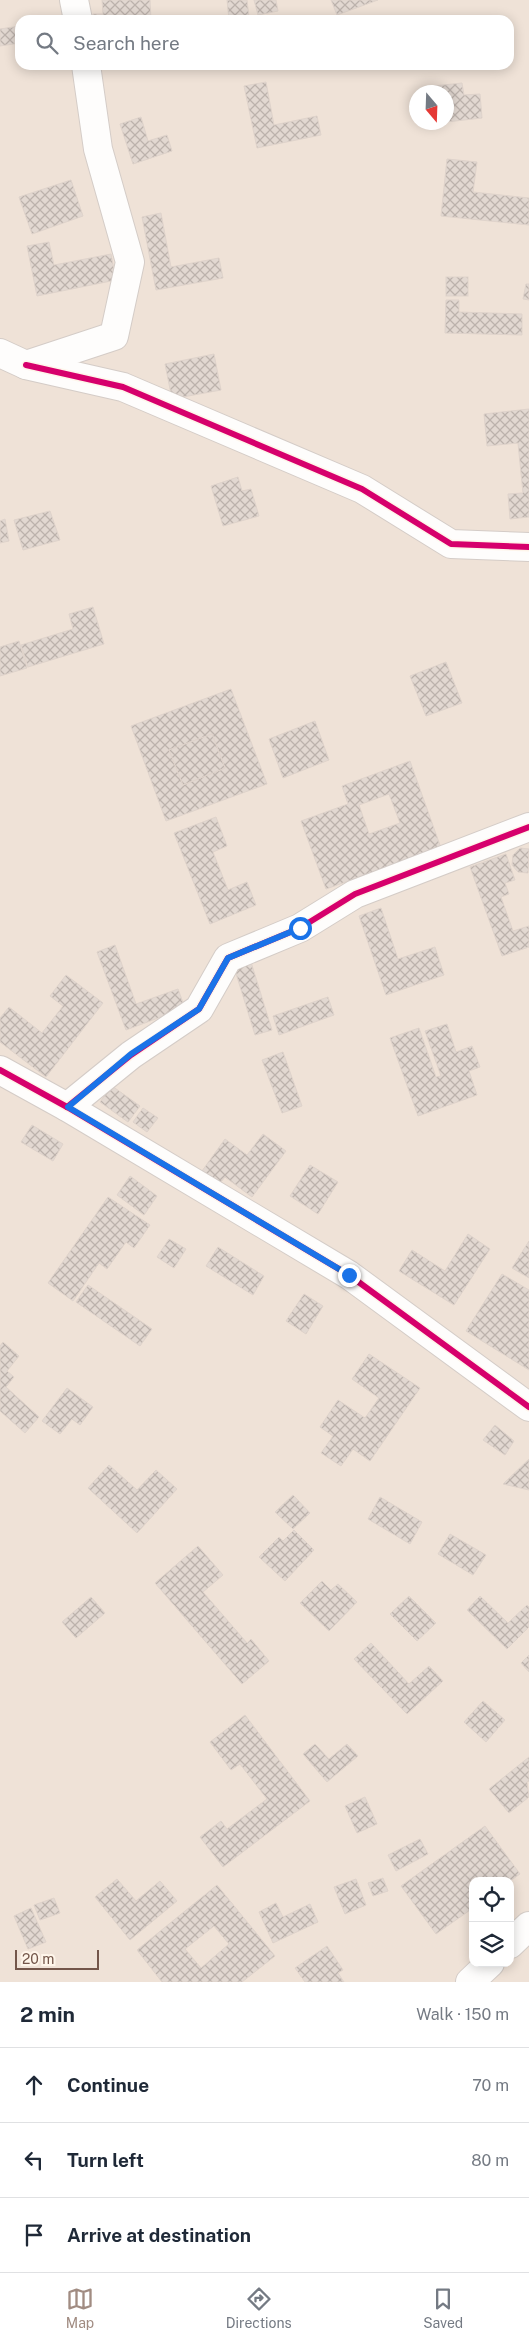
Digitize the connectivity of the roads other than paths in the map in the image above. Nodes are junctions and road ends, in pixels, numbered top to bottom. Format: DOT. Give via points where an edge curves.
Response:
graph roads {
  1 [pos="74,0"];
  2 [pos="77,15"];
  3 [pos="87,70"];
  4 [pos="0,353"];
  5 [pos="26,365"];
  6 [pos="529,547"];
  7 [pos="529,827"];
  8 [pos="0,1070"];
  9 [pos="68,1107"];
  10 [pos="529,1407"];
  11 [pos="529,1926"];
  12 [pos="514,1940"];
  13 [pos="486,1967"];
  14 [pos="470,1982"];
  1 -- 2 [label="street"];
  3 -- 5 [label="street" via="98,149 130,262 114,336"];
  4 -- 5 [label="street"];
  5 -- 6 [label="street" via="123,387 362,488 451,544"];
  7 -- 9 [label="street" via="355,894 300,928 228,958 199,1009 131,1054"];
  8 -- 9 [label="street"];
  9 -- 10 [label="street" via="349,1275"];
  11 -- 12 [label="street"];
  13 -- 14 [label="street"];
}
